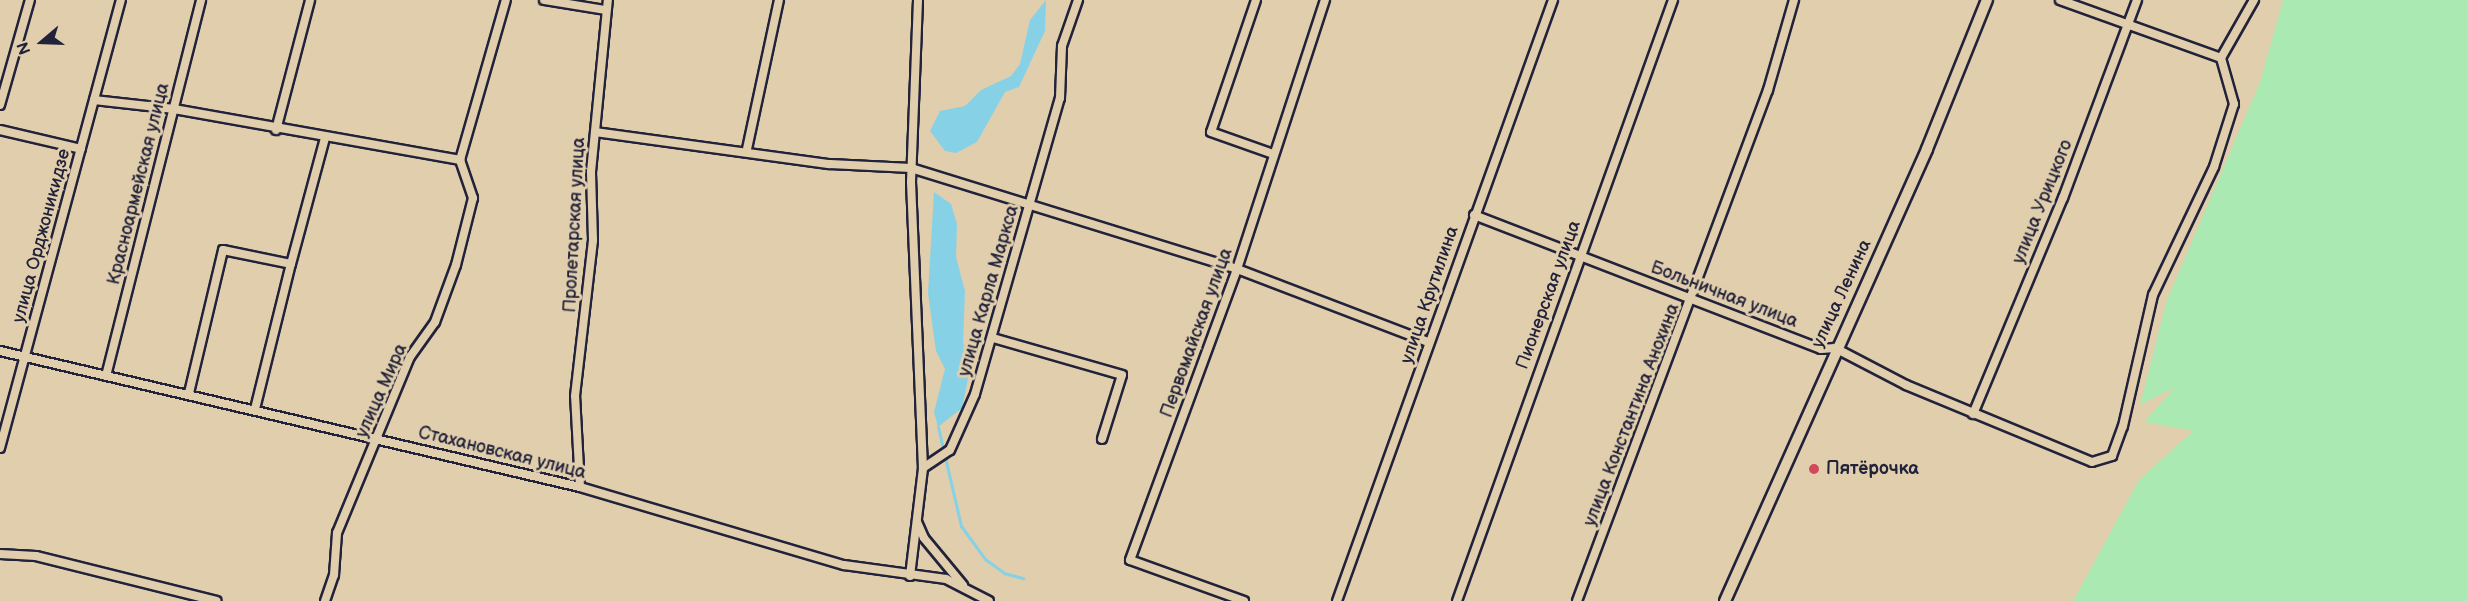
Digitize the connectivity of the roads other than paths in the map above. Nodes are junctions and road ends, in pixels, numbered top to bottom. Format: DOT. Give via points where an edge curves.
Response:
graph roads {
  1 [pos="30,0"];
  2 [pos="121,0"];
  3 [pos="201,0"];
  4 [pos="310,0"];
  5 [pos="506,0"];
  6 [pos="544,0"];
  7 [pos="608,0"];
  8 [pos="779,0"];
  9 [pos="918,0"];
  10 [pos="1078,0"];
  11 [pos="1256,0"];
  12 [pos="1325,0"];
  13 [pos="1553,0"];
  14 [pos="1673,0"];
  15 [pos="1794,0"];
  16 [pos="1987,0"];
  17 [pos="2060,0"];
  18 [pos="2137,0"];
  19 [pos="2254,0"];
  20 [pos="605,10"];
  21 [pos="2127,25"];
  22 [pos="2222,58"];
  23 [pos="94,100"];
  24 [pos="0,105"];
  25 [pos="174,109"];
  26 [pos="0,130"];
  27 [pos="276,130"];
  28 [pos="595,132"];
  29 [pos="325,138"];
  30 [pos="81,149"];
  31 [pos="747,149"];
  32 [pos="1273,154"];
  33 [pos="460,160"];
  34 [pos="911,168"];
  35 [pos="1030,205"];
  36 [pos="1474,215"];
  37 [pos="1579,255"];
  38 [pos="289,263"];
  39 [pos="1237,269"];
  40 [pos="1692,298"];
  41 [pos="993,338"];
  42 [pos="1428,342"];
  43 [pos="1835,348"];
  44 [pos="0,351"];
  45 [pos="25,358"];
  46 [pos="106,376"];
  47 [pos="189,393"];
  48 [pos="255,409"];
  49 [pos="1973,414"];
  50 [pos="378,438"];
  51 [pos="1102,439"];
  52 [pos="0,448"];
  53 [pos="923,468"];
  54 [pos="580,486"];
  55 [pos="916,520"];
  56 [pos="0,554"];
  57 [pos="910,576"];
  58 [pos="966,588"];
  59 [pos="216,601"];
  60 [pos="325,601"];
  61 [pos="989,601"];
  62 [pos="1244,601"];
  63 [pos="1337,601"];
  64 [pos="1457,601"];
  65 [pos="1576,601"];
  66 [pos="1725,601"];
  1 -- 24 [label="street"];
  2 -- 23 [label="street, улица Орджоникидзе"];
  3 -- 25 [label="street, Красноармейская улица"];
  4 -- 27 [label="street"];
  5 -- 33 [label="street"];
  6 -- 20 [label="street"];
  7 -- 20 [label="street, Пролетарская улица"];
  8 -- 31 [label="street"];
  9 -- 34 [label="street"];
  10 -- 35 [label="street, улица Карла Маркса" via="1062,46 1060,98"];
  11 -- 32 [label="street" via="1212,132"];
  12 -- 32 [label="street, Первомайская улица"];
  13 -- 36 [label="street, улица Крутилина"];
  14 -- 37 [label="street, Пионерская улица"];
  15 -- 40 [label="street, улица Константина Анохина" via="1768,90"];
  16 -- 43 [label="main road, улица Ленина" via="1932,139"];
  17 -- 21 [label="street"];
  18 -- 21 [label="street, улица Урицкого"];
  19 -- 22 [label="street"];
  20 -- 28 [label="street, Пролетарская улица"];
  21 -- 22 [label="street"];
  21 -- 49 [label="street, улица Урицкого" via="2064,198"];
  22 -- 49 [label="street, Больничная улица" via="2234,104 2214,167 2153,295 2112,456 2092,462"];
  23 -- 25 [label="street"];
  23 -- 30 [label="street, улица Орджоникидзе"];
  25 -- 27 [label="street"];
  25 -- 46 [label="street, Красноармейская улица"];
  26 -- 30 [label="street"];
  27 -- 29 [label="street"];
  28 -- 31 [label="street"];
  28 -- 54 [label="street, Пролетарская улица" via="593,240 575,396"];
  29 -- 33 [label="street"];
  29 -- 38 [label="street"];
  30 -- 45 [label="street, улица Орджоникидзе"];
  31 -- 34 [label="street" via="830,164"];
  32 -- 39 [label="street, Первомайская улица"];
  33 -- 50 [label="street, улица Мира" via="473,198 456,264 435,322 410,357"];
  34 -- 35 [label="street"];
  34 -- 53 [label="street"];
  35 -- 39 [label="street"];
  35 -- 41 [label="street, улица Карла Маркса"];
  36 -- 37 [label="street, Больничная улица"];
  36 -- 42 [label="street, улица Крутилина"];
  37 -- 40 [label="street, Больничная улица"];
  37 -- 64 [label="street, Пионерская улица"];
  38 -- 47 [label="street" via="223,250"];
  38 -- 48 [label="street"];
  39 -- 42 [label="street"];
  39 -- 62 [label="street, Первомайская улица" via="1130,560"];
  40 -- 43 [label="street, Больничная улица" via="1821,349"];
  40 -- 65 [label="street, улица Константина Анохина"];
  41 -- 51 [label="street" via="1122,375"];
  41 -- 53 [label="street, улица Карла Маркса" via="950,450"];
  42 -- 63 [label="street, улица Крутилина" via="1405,422"];
  43 -- 49 [label="street, Больничная улица"];
  43 -- 66 [label="main road, улица Ленина"];
  44 -- 45 [label="street, Стахановская улица"];
  45 -- 46 [label="street, Стахановская улица"];
  45 -- 52 [label="street, улица Орджоникидзе"];
  46 -- 47 [label="street, Стахановская улица"];
  47 -- 48 [label="street, Стахановская улица"];
  48 -- 50 [label="street, Стахановская улица"];
  50 -- 54 [label="street, Стахановская улица"];
  50 -- 60 [label="street, улица Мира" via="337,533 334,575"];
  53 -- 55 [label="street"];
  54 -- 57 [label="street, Стахановская улица" via="844,565"];
  55 -- 57 [label="street"];
  55 -- 58 [label="street" via="924,538"];
  56 -- 59 [label="street" via="36,556"];
  57 -- 58 [label="street, Стахановская улица" via="946,579"];
  58 -- 61 [label="street, Стахановская улица"];
}
